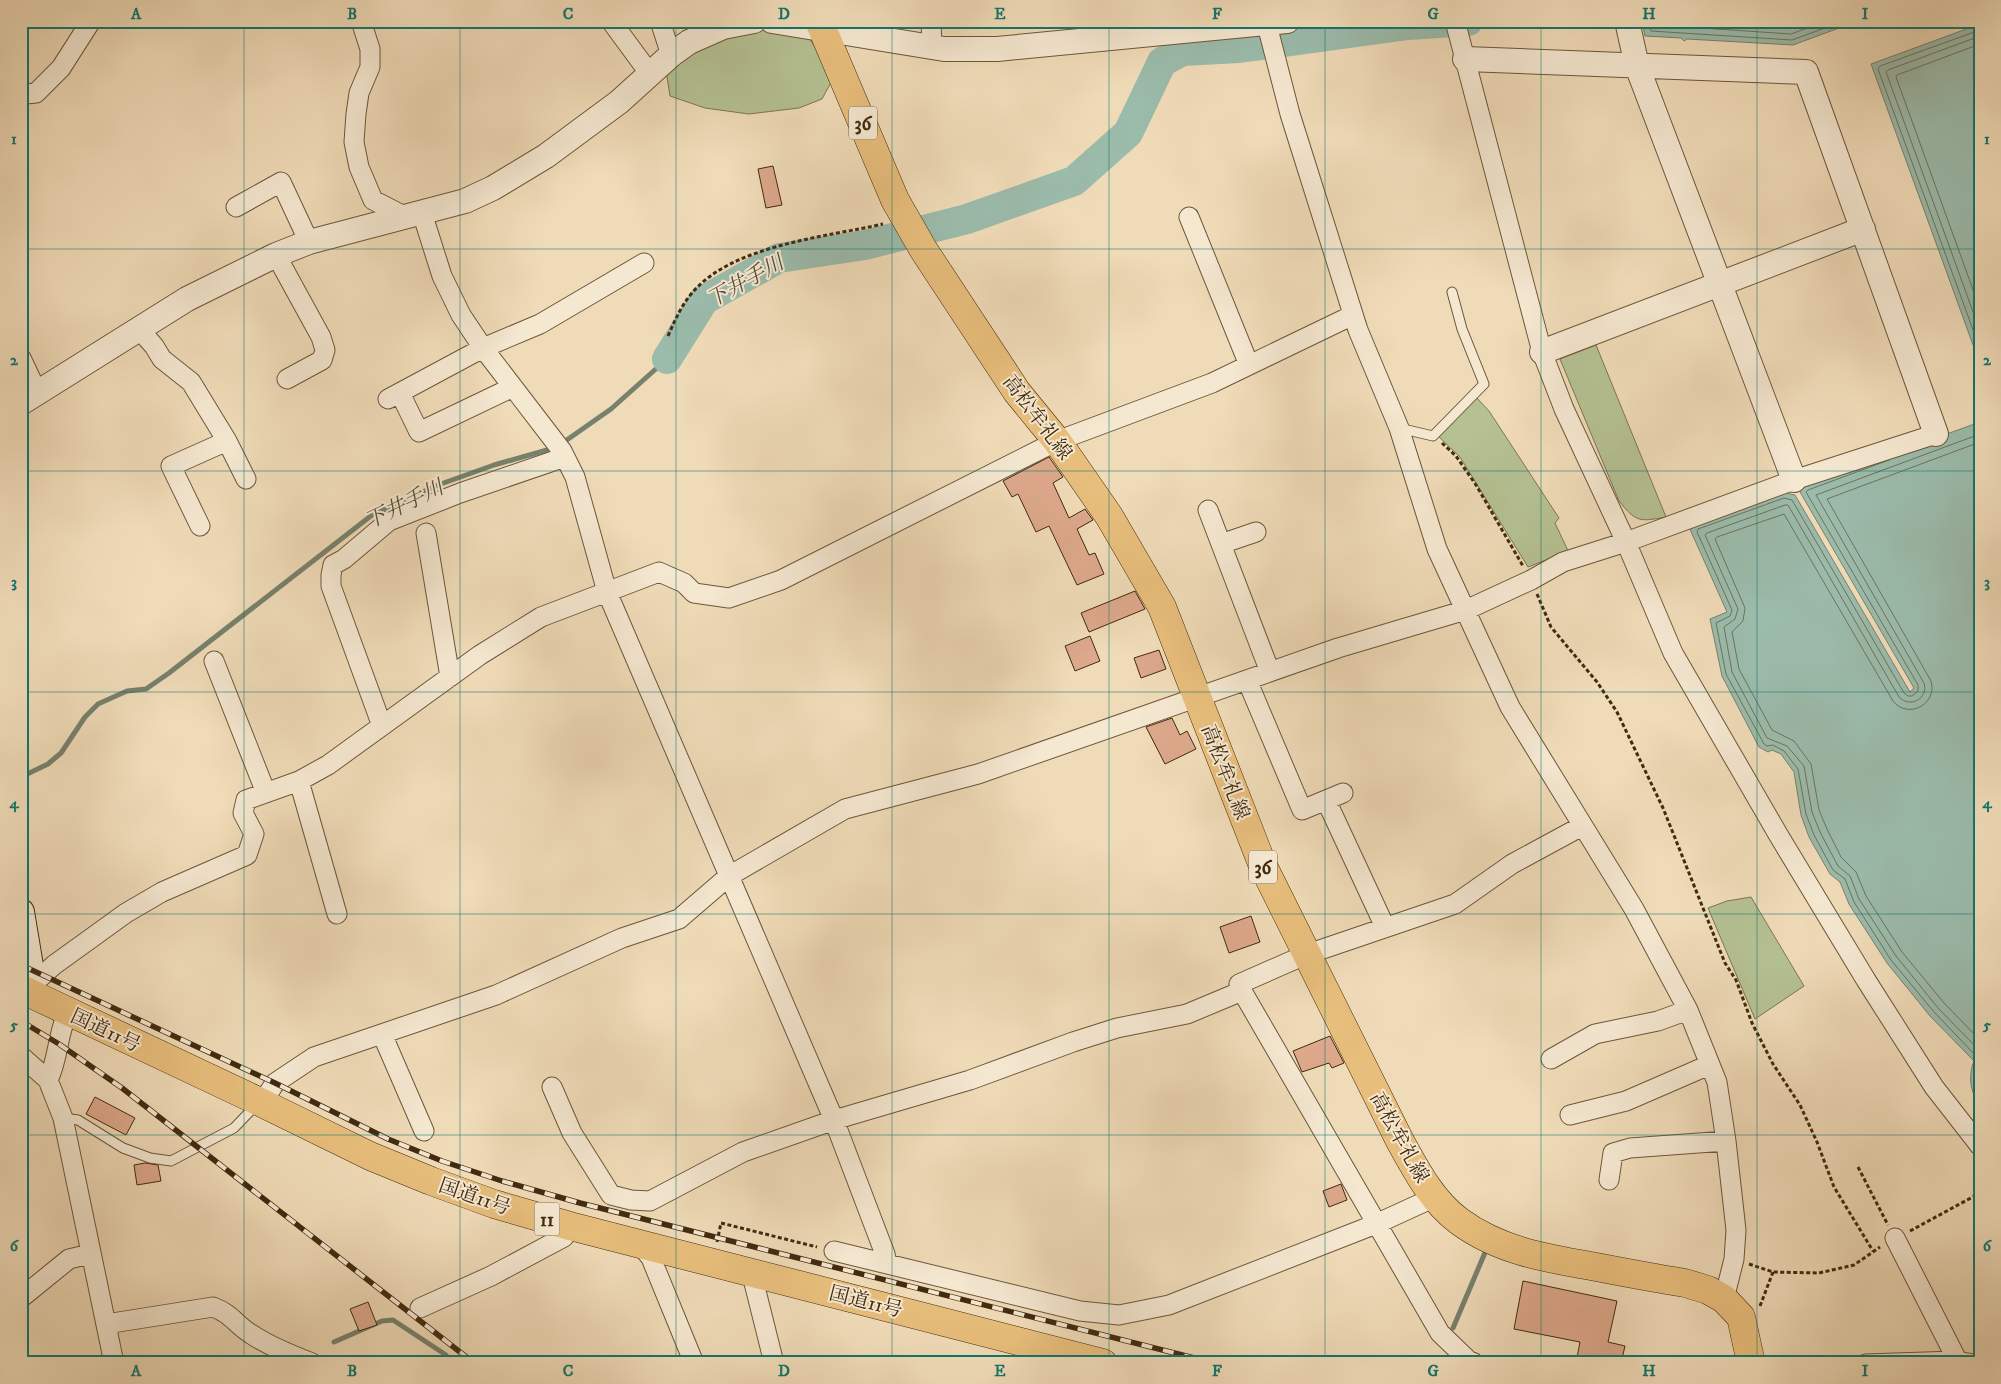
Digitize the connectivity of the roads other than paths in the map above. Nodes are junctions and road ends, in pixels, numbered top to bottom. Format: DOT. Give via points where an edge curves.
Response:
graph roads {
  1 [pos="91,21"];
  2 [pos="361,21"];
  3 [pos="611,21"];
  4 [pos="660,21"];
  5 [pos="754,21"];
  6 [pos="772,21"];
  7 [pos="931,21"];
  8 [pos="1627,21"];
  9 [pos="1272,25"];
  10 [pos="821,26"];
  11 [pos="1456,26"];
  12 [pos="932,47"];
  13 [pos="671,54"];
  14 [pos="1634,56"];
  15 [pos="1465,59"];
  16 [pos="650,74"];
  17 [pos="21,97"];
  18 [pos="236,207"];
  19 [pos="414,215"];
  20 [pos="1188,217"];
  21 [pos="1863,229"];
  22 [pos="309,242"];
  23 [pos="276,254"];
  24 [pos="644,263"];
  25 [pos="1720,284"];
  26 [pos="1452,292"];
  27 [pos="1353,315"];
  28 [pos="138,329"];
  29 [pos="483,348"];
  30 [pos="1542,352"];
  31 [pos="21,358"];
  32 [pos="1249,365"];
  33 [pos="287,379"];
  34 [pos="513,387"];
  35 [pos="29,397"];
  36 [pos="1399,428"];
  37 [pos="1936,434"];
  38 [pos="227,441"];
  39 [pos="1057,441"];
  40 [pos="563,454"];
  41 [pos="246,479"];
  42 [pos="1794,480"];
  43 [pos="1208,510"];
  44 [pos="200,526"];
  45 [pos="1256,532"];
  46 [pos="426,533"];
  47 [pos="1626,542"];
  48 [pos="1221,544"];
  49 [pos="607,592"];
  50 [pos="1466,610"];
  51 [pos="214,661"];
  52 [pos="1270,672"];
  53 [pos="450,677"];
  54 [pos="1247,680"];
  55 [pos="1198,697"];
  56 [pos="382,726"];
  57 [pos="299,781"];
  58 [pos="266,793"];
  59 [pos="1582,826"];
  60 [pos="729,876"];
  61 [pos="21,912"];
  62 [pos="337,914"];
  63 [pos="1386,928"];
  64 [pos="1305,955"];
  65 [pos="29,989"];
  66 [pos="1242,991"];
  67 [pos="1688,1010"];
  68 [pos="68,1012"];
  69 [pos="382,1034"];
  70 [pos="21,1056"];
  71 [pos="1551,1059"];
  72 [pos="1709,1065"];
  73 [pos="48,1080"];
  74 [pos="552,1087"];
  75 [pos="260,1102"];
  76 [pos="1570,1115"];
  77 [pos="63,1118"];
  78 [pos="834,1120"];
  79 [pos="424,1131"];
  80 [pos="1726,1141"];
  81 [pos="1980,1146"];
  82 [pos="1609,1180"];
  83 [pos="1435,1197"];
  84 [pos="1376,1224"];
  85 [pos="570,1226"];
  86 [pos="1895,1238"];
  87 [pos="640,1244"];
  88 [pos="834,1250"];
  89 [pos="90,1254"];
  90 [pos="886,1263"];
  91 [pos="753,1272"];
  92 [pos="21,1298"];
  93 [pos="420,1308"];
  94 [pos="1732,1308"];
  95 [pos="106,1324"];
  96 [pos="1955,1356"];
  97 [pos="1980,1360"];
  98 [pos="300,1361"];
  99 [pos="114,1363"];
  100 [pos="694,1363"];
  101 [pos="774,1363"];
  102 [pos="1102,1363"];
  103 [pos="1474,1363"];
  104 [pos="1751,1363"];
  105 [pos="1856,1363"];
  1 -- 17 [label="street" via="61,68 36,93"];
  2 -- 19 [label="street" via="370,49 370,67 359,93 356,114 354,142 359,167 373,200"];
  3 -- 16 [label="street"];
  4 -- 13 [label="street"];
  5 -- 13 [label="street" via="723,26"];
  6 -- 10 [label="street"];
  7 -- 12 [label="street"];
  8 -- 14 [label="street"];
  9 -- 12 [label="street" via="997,49"];
  9 -- 27 [label="street" via="1274,53 1290,114"];
  10 -- 12 [label="street"];
  10 -- 39 [label="main road, 高松牟礼線 / 36" via="907,222 1017,392"];
  11 -- 15 [label="street"];
  13 -- 16 [label="street"];
  14 -- 15 [label="street"];
  14 -- 21 [label="street" via="1806,72"];
  14 -- 25 [label="street"];
  15 -- 30 [label="street"];
  16 -- 19 [label="street" via="619,102 546,156 493,188 465,201"];
  18 -- 22 [label="street" via="281,182"];
  19 -- 22 [label="street"];
  19 -- 29 [label="street" via="461,315"];
  20 -- 32 [label="street"];
  21 -- 25 [label="street"];
  21 -- 37 [label="street"];
  22 -- 23 [label="street"];
  23 -- 28 [label="street" via="187,299"];
  23 -- 33 [label="street" via="321,336 325,350 322,360"];
  24 -- 29 [label="street" via="540,324"];
  25 -- 30 [label="street"];
  25 -- 42 [label="street"];
  26 -- 36 [label="lane" via="1462,329 1484,384 1433,436"];
  27 -- 32 [label="street"];
  27 -- 36 [label="street"];
  28 -- 35 [label="street"];
  28 -- 38 [label="street" via="162,359 191,382"];
  29 -- 34 [label="street"];
  29 -- 34 [label="street" via="394,396 419,432"];
  30 -- 47 [label="street" via="1564,409"];
  31 -- 35 [label="street"];
  32 -- 39 [label="street" via="1212,384"];
  34 -- 40 [label="street"];
  36 -- 50 [label="street" via="1437,549"];
  37 -- 42 [label="street"];
  38 -- 41 [label="street"];
  38 -- 44 [label="street" via="171,466"];
  39 -- 49 [label="street" via="781,580 729,598 694,593 684,583 659,572"];
  39 -- 55 [label="main road, 高松牟礼線 / 36" via="1109,516 1162,608"];
  40 -- 49 [label="street" via="575,477"];
  40 -- 56 [label="street" via="389,521 333,565 332,586"];
  42 -- 47 [label="street"];
  43 -- 48 [label="street"];
  45 -- 48 [label="street"];
  46 -- 53 [label="street"];
  47 -- 50 [label="street" via="1563,562"];
  47 -- 81 [label="street" via="1673,653 1779,836 1924,1070"];
  48 -- 52 [label="street"];
  49 -- 53 [label="street" via="541,617"];
  49 -- 60 [label="street"];
  50 -- 52 [label="street"];
  50 -- 59 [label="street" via="1510,707"];
  51 -- 58 [label="street"];
  52 -- 54 [label="street"];
  53 -- 56 [label="street"];
  54 -- 55 [label="street"];
  54 -- 63 [label="street" via="1302,810 1334,797"];
  55 -- 60 [label="street" via="978,774 845,809"];
  55 -- 64 [label="main road, 高松牟礼線 / 36" via="1263,866"];
  56 -- 57 [label="street" via="328,765"];
  57 -- 58 [label="street"];
  57 -- 62 [label="street"];
  58 -- 65 [label="street" via="246,800 243,813 254,834 247,855 162,892 126,913 54,965"];
  59 -- 63 [label="street" via="1512,864 1455,904"];
  59 -- 67 [label="street" via="1634,909"];
  60 -- 69 [label="street" via="679,919 622,938 496,995"];
  60 -- 78 [label="street"];
  61 -- 65 [label="main road"];
  63 -- 64 [label="street"];
  64 -- 66 [label="street" via="1240,984"];
  64 -- 83 [label="main road, 高松牟礼線 / 36" via="1400,1141"];
  65 -- 68 [label="main road, 国道11号 / 11"];
  66 -- 78 [label="street" via="1187,1014 1117,1028 970,1080"];
  66 -- 84 [label="street"];
  67 -- 71 [label="street" via="1658,1021 1595,1034"];
  67 -- 72 [label="street"];
  68 -- 73 [label="street" via="62,1023"];
  68 -- 75 [label="main road, 国道11号 / 11"];
  69 -- 75 [label="street" via="314,1057 274,1083"];
  69 -- 79 [label="street"];
  70 -- 73 [label="street"];
  72 -- 76 [label="street" via="1626,1101"];
  72 -- 80 [label="street" via="1716,1082"];
  73 -- 77 [label="street"];
  74 -- 78 [label="street" via="572,1133 611,1194 631,1200 650,1201 744,1152"];
  75 -- 77 [label="lane" via="234,1128 171,1160 150,1158 123,1148 78,1120"];
  75 -- 85 [label="main road, 国道11号 / 11" via="431,1182"];
  77 -- 89 [label="street"];
  78 -- 90 [label="street"];
  80 -- 82 [label="street" via="1630,1148 1613,1153"];
  80 -- 94 [label="street" via="1736,1230"];
  83 -- 84 [label="street"];
  83 -- 94 [label="main road, 高松牟礼線 / 36" via="1458,1220 1494,1243 1534,1256 1685,1283 1708,1290"];
  84 -- 90 [label="street" via="1168,1305 1120,1315 1080,1311"];
  84 -- 103 [label="street" via="1440,1333"];
  85 -- 87 [label="main road, 国道11号 / 11"];
  85 -- 93 [label="street" via="564,1237 491,1276"];
  86 -- 96 [label="street"];
  87 -- 91 [label="main road, 国道11号 / 11"];
  87 -- 100 [label="street" via="651,1258"];
  88 -- 90 [label="street"];
  89 -- 92 [label="street" via="69,1259"];
  89 -- 95 [label="street"];
  91 -- 101 [label="street"];
  91 -- 102 [label="main road, 国道11号 / 11"];
  94 -- 104 [label="main road"];
  95 -- 98 [label="street" via="213,1307 226,1312 249,1333"];
  95 -- 99 [label="street"];
  96 -- 97 [label="lane"];
  96 -- 105 [label="lane" via="1865,1359"];
}
